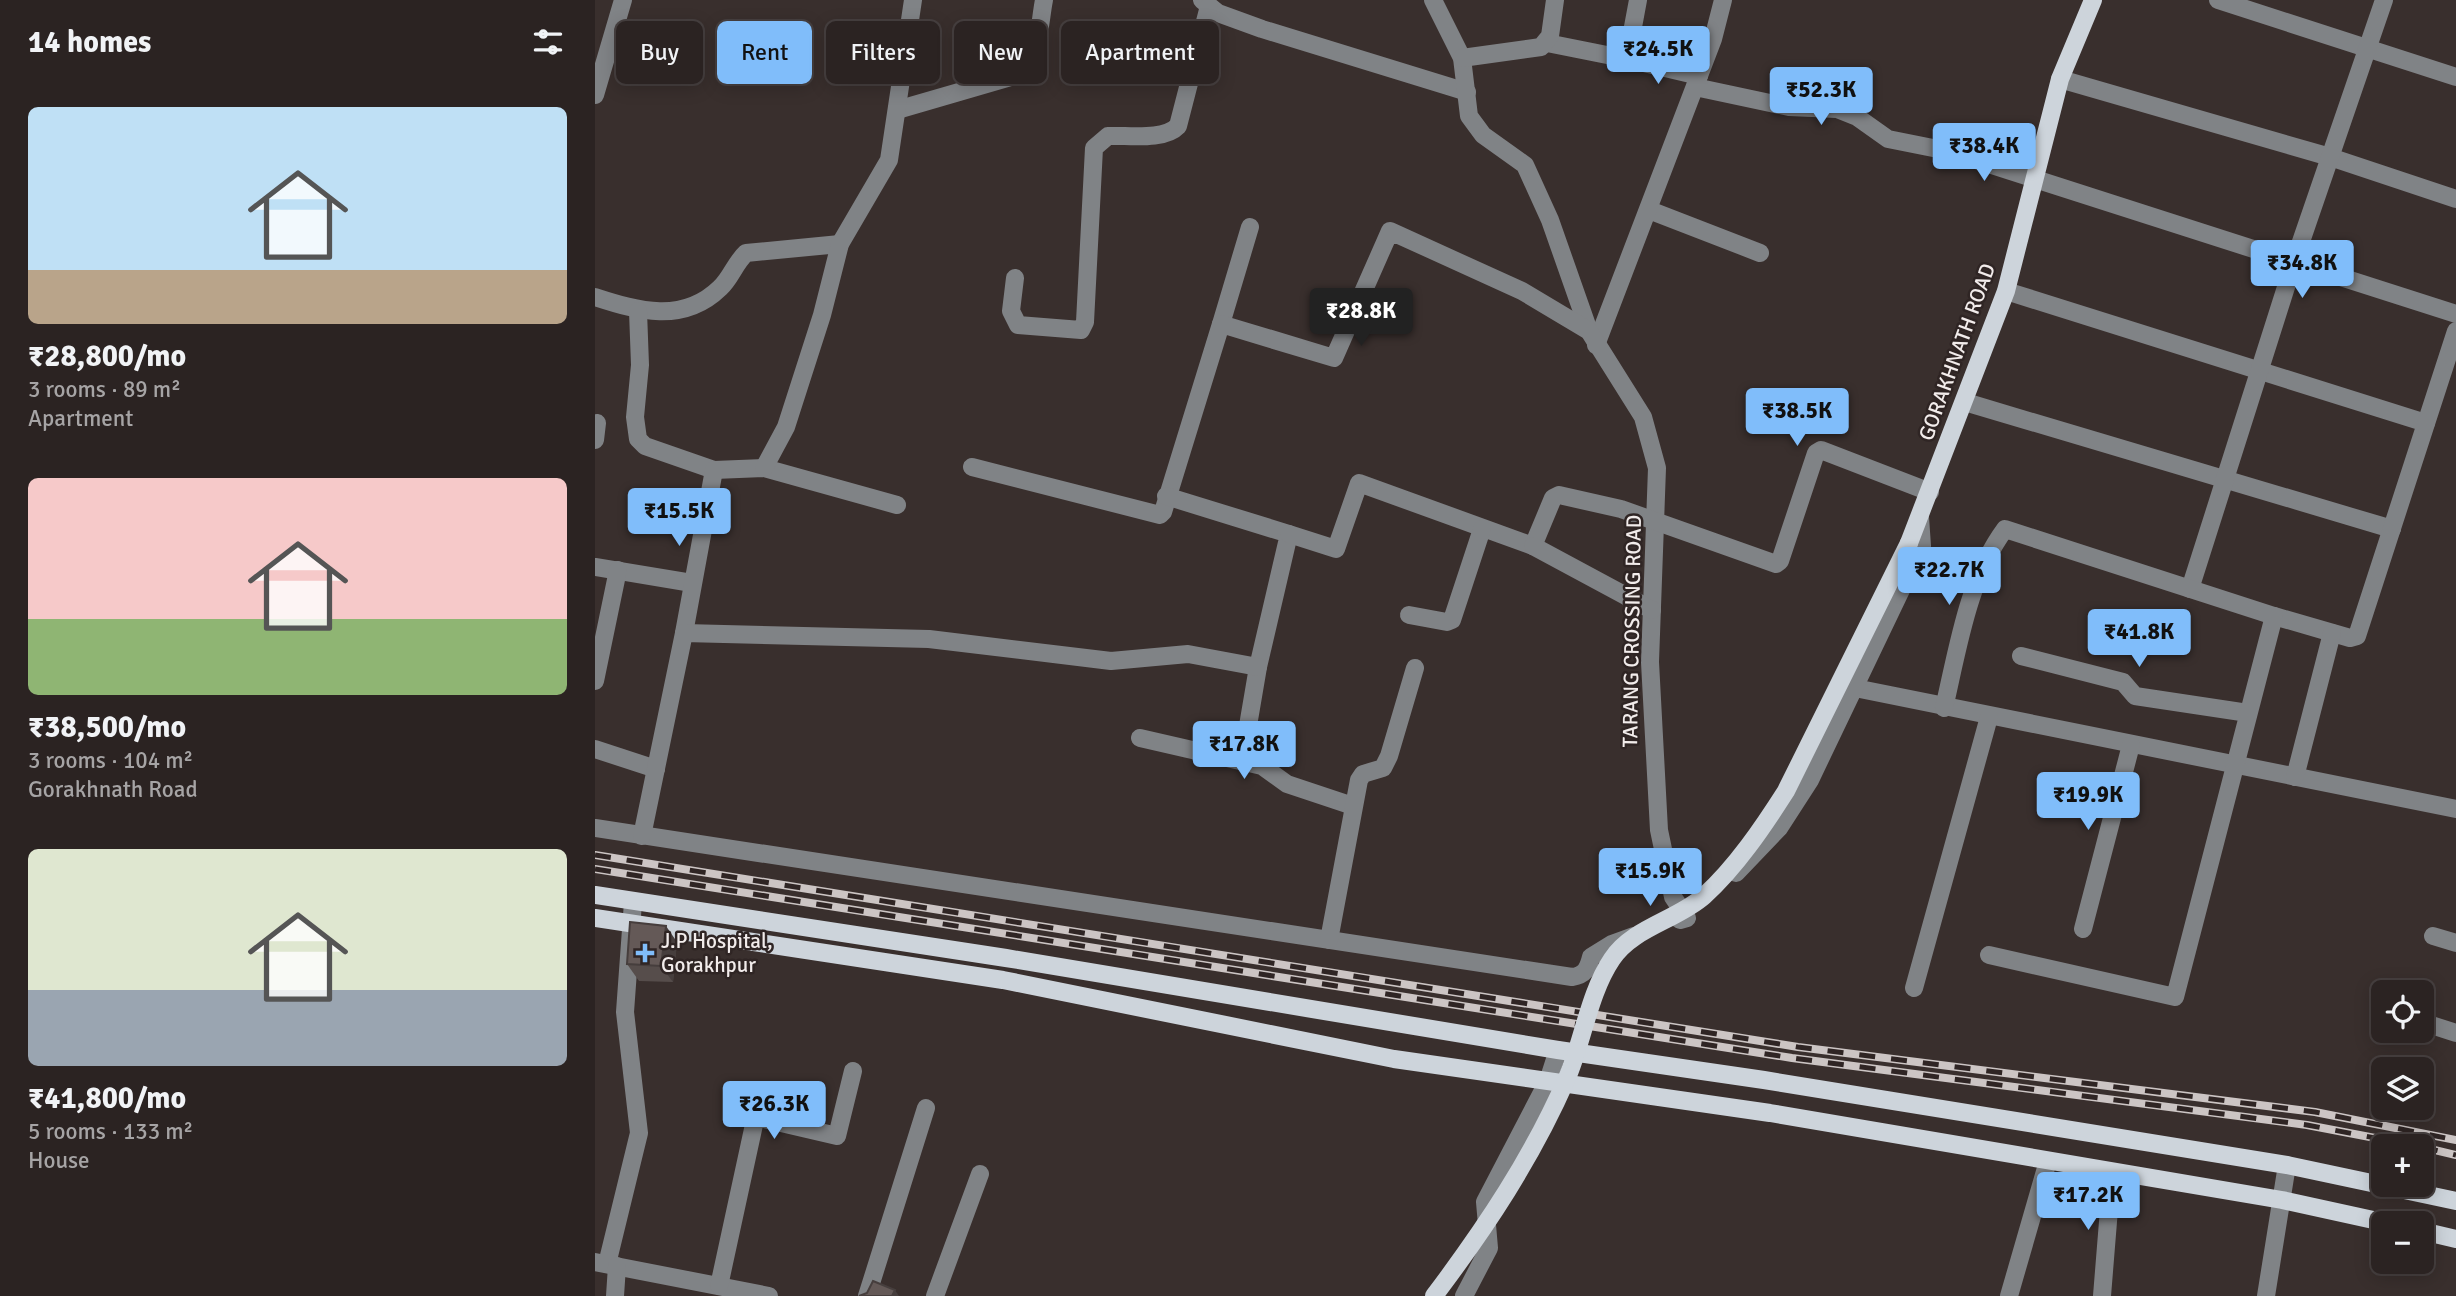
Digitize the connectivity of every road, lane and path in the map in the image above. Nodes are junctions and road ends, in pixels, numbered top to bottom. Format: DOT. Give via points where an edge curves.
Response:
graph roads {
  1 [pos="623,0"];
  2 [pos="913,0"];
  3 [pos="1044,0"];
  4 [pos="1433,0"];
  5 [pos="1555,0"];
  6 [pos="1638,0"];
  7 [pos="1723,0"];
  8 [pos="2093,0"];
  9 [pos="2218,0"];
  10 [pos="2384,0"];
  11 [pos="1205,3"];
  12 [pos="1547,43"];
  13 [pos="2367,48"];
  14 [pos="1462,58"];
  15 [pos="1627,59"];
  16 [pos="2456,77"];
  17 [pos="2060,79"];
  18 [pos="1697,81"];
  19 [pos="1467,92"];
  20 [pos="595,95"];
  21 [pos="897,110"];
  22 [pos="2330,157"];
  23 [pos="2032,178"];
  24 [pos="2456,199"];
  25 [pos="1649,210"];
  26 [pos="1250,226"];
  27 [pos="839,244"];
  28 [pos="1760,253"];
  29 [pos="2294,262"];
  30 [pos="1015,278"];
  31 [pos="2006,291"];
  32 [pos="595,297"];
  33 [pos="638,311"];
  34 [pos="2456,314"];
  35 [pos="1221,324"];
  36 [pos="2456,331"];
  37 [pos="1592,338"];
  38 [pos="2259,372"];
  39 [pos="1965,402"];
  40 [pos="2426,423"];
  41 [pos="972,467"];
  42 [pos="764,468"];
  43 [pos="714,470"];
  44 [pos="2225,479"];
  45 [pos="1930,492"];
  46 [pos="1166,496"];
  47 [pos="897,505"];
  48 [pos="1920,517"];
  49 [pos="1657,522"];
  50 [pos="1482,529"];
  51 [pos="2392,529"];
  52 [pos="1289,534"];
  53 [pos="1533,547"];
  54 [pos="595,567"];
  55 [pos="618,570"];
  56 [pos="692,583"];
  57 [pos="2190,589"];
  58 [pos="1653,610"];
  59 [pos="1409,615"];
  60 [pos="2274,616"];
  61 [pos="684,633"];
  62 [pos="2332,633"];
  63 [pos="2021,656"];
  64 [pos="1258,667"];
  65 [pos="1415,668"];
  66 [pos="595,681"];
  67 [pos="1855,688"];
  68 [pos="1944,708"];
  69 [pos="2248,713"];
  70 [pos="1989,717"];
  71 [pos="1140,738"];
  72 [pos="2131,745"];
  73 [pos="595,750"];
  74 [pos="1241,761"];
  75 [pos="2235,765"];
  76 [pos="656,769"];
  77 [pos="2295,777"];
  78 [pos="1353,806"];
  79 [pos="2456,809"];
  80 [pos="595,828"];
  81 [pos="642,836"];
  82 [pos="595,895"];
  83 [pos="633,902"];
  84 [pos="595,918"];
  85 [pos="1687,918"];
  86 [pos="631,924"];
  87 [pos="2083,929"];
  88 [pos="2433,936"];
  89 [pos="1329,940"];
  90 [pos="2456,943"];
  91 [pos="1989,955"];
  92 [pos="1914,988"];
  93 [pos="2434,1026"];
  94 [pos="2456,1033"];
  95 [pos="1558,1051"];
  96 [pos="853,1071"];
  97 [pos="1548,1081"];
  98 [pos="926,1108"];
  99 [pos="2048,1161"];
  100 [pos="2287,1165"];
  101 [pos="2112,1172"];
  102 [pos="980,1174"];
  103 [pos="2282,1200"];
  104 [pos="2456,1201"];
  105 [pos="2371,1219"];
  106 [pos="2434,1234"];
  107 [pos="2456,1239"];
  108 [pos="606,1264"];
  109 [pos="719,1286"];
  110 [pos="615,1296"];
  111 [pos="766,1296"];
  112 [pos="867,1296"];
  113 [pos="935,1296"];
  114 [pos="1434,1296"];
  115 [pos="1464,1296"];
  116 [pos="2009,1296"];
  117 [pos="2102,1296"];
  118 [pos="2266,1296"];
  1 -- 20 [label="street"];
  2 -- 21 [label="street"];
  3 -- 21 [label="street" via="1034,55 1025,70"];
  4 -- 14 [label="street"];
  5 -- 12 [label="street"];
  6 -- 15 [label="street"];
  7 -- 18 [label="street"];
  8 -- 17 [label="main road, GORAKHNATH ROAD"];
  9 -- 13 [label="street"];
  10 -- 13 [label="street"];
  11 -- 19 [label="street" via="1218,13 1262,29"];
  11 -- 30 [label="street" via="1178,126 1162,134 1108,136 1094,148 1081,330 1018,325 1011,311"];
  12 -- 14 [label="street" via="1533,50"];
  12 -- 15 [label="street"];
  13 -- 16 [label="street"];
  13 -- 22 [label="street"];
  14 -- 19 [label="street"];
  15 -- 18 [label="street"];
  17 -- 22 [label="street"];
  17 -- 23 [label="main road, GORAKHNATH ROAD"];
  18 -- 23 [label="street" via="1789,107 1837,109 1888,139 1948,151"];
  18 -- 25 [label="street"];
  19 -- 37 [label="street" via="1469,116 1483,135 1525,165"];
  21 -- 27 [label="street" via="886,169"];
  22 -- 24 [label="street"];
  22 -- 29 [label="street"];
  23 -- 29 [label="street"];
  23 -- 31 [label="main road, GORAKHNATH ROAD"];
  25 -- 28 [label="street"];
  25 -- 37 [label="street"];
  26 -- 35 [label="street"];
  27 -- 33 [label="street" via="753,250 708,298 675,312"];
  27 -- 42 [label="street" via="786,428"];
  29 -- 34 [label="street"];
  29 -- 38 [label="street"];
  31 -- 38 [label="street"];
  31 -- 39 [label="main road, GORAKHNATH ROAD"];
  32 -- 33 [label="street"];
  33 -- 43 [label="street" via="638,439 660,453"];
  35 -- 37 [label="street" via="1334,358 1387,235 1394,231 1522,291"];
  35 -- 46 [label="street"];
  36 -- 40 [label="street"];
  37 -- 49 [label="street, TARANG CROSSING ROAD" via="1643,417 1657,468"];
  38 -- 40 [label="street"];
  38 -- 44 [label="street"];
  39 -- 44 [label="street"];
  39 -- 45 [label="main road, GORAKHNATH ROAD"];
  40 -- 51 [label="street"];
  41 -- 46 [label="street" via="1157,516 1163,512"];
  42 -- 43 [label="street"];
  42 -- 47 [label="street"];
  43 -- 56 [label="street"];
  44 -- 51 [label="street"];
  44 -- 57 [label="street"];
  45 -- 48 [label="main road, GORAKHNATH ROAD"];
  45 -- 49 [label="street" via="1821,450 1816,453 1776,564"];
  46 -- 52 [label="street"];
  48 -- 67 [label="street" via="1922,545"];
  48 -- 114 [label="main road, GORAKHNATH ROAD, bridge" via="1786,791 1765,824 1705,895 1628,942 1611,959 1568,1076 1537,1143 1487,1226"];
  49 -- 53 [label="street" via="1555,495"];
  49 -- 58 [label="street, TARANG CROSSING ROAD"];
  50 -- 52 [label="street" via="1359,483 1336,549"];
  50 -- 53 [label="street"];
  50 -- 59 [label="street" via="1452,620"];
  51 -- 62 [label="street" via="2357,636 2350,639"];
  52 -- 64 [label="street"];
  53 -- 58 [label="street"];
  54 -- 55 [label="street"];
  55 -- 56 [label="street"];
  55 -- 66 [label="street"];
  56 -- 61 [label="street"];
  57 -- 60 [label="street"];
  57 -- 68 [label="street" via="2005,529 1986,554"];
  58 -- 85 [label="street, TARANG CROSSING ROAD" via="1651,701 1659,830 1673,897"];
  60 -- 62 [label="street"];
  60 -- 69 [label="street"];
  61 -- 64 [label="street" via="929,639 1111,661 1188,654"];
  61 -- 76 [label="street"];
  62 -- 77 [label="street"];
  63 -- 69 [label="street" via="2123,682 2135,696"];
  64 -- 74 [label="street"];
  65 -- 78 [label="street" via="1389,756 1377,772 1360,776"];
  67 -- 68 [label="street"];
  67 -- 85 [label="street" via="1810,780 1779,828"];
  68 -- 70 [label="street"];
  69 -- 75 [label="street"];
  70 -- 72 [label="street"];
  70 -- 92 [label="street"];
  71 -- 74 [label="street"];
  72 -- 75 [label="street"];
  72 -- 87 [label="street"];
  73 -- 76 [label="street"];
  74 -- 78 [label="street" via="1262,766 1287,784"];
  75 -- 77 [label="street"];
  75 -- 91 [label="street" via="2175,997"];
  76 -- 81 [label="street"];
  77 -- 79 [label="street"];
  78 -- 89 [label="street"];
  80 -- 81 [label="street"];
  81 -- 89 [label="street"];
  82 -- 83 [label="main road"];
  83 -- 86 [label="street"];
  83 -- 95 [label="main road" via="1006,958"];
  84 -- 86 [label="main road"];
  85 -- 89 [label="street" via="1612,944 1591,957 1581,976 1572,977"];
  86 -- 97 [label="main road" via="1003,980 1394,1059"];
  86 -- 108 [label="street" via="625,1012 639,1133"];
  88 -- 90 [label="street"];
  93 -- 94 [label="street"];
  95 -- 97 [label="street"];
  95 -- 100 [label="main road"];
  96 -- 109 [label="street" via="837,1136 760,1118 752,1124"];
  97 -- 99 [label="main road"];
  97 -- 115 [label="street" via="1485,1202 1489,1248"];
  98 -- 112 [label="street"];
  99 -- 101 [label="main road"];
  99 -- 116 [label="street"];
  100 -- 103 [label="street"];
  100 -- 104 [label="main road"];
  101 -- 103 [label="main road"];
  101 -- 117 [label="street"];
  102 -- 113 [label="street"];
  103 -- 105 [label="main road"];
  103 -- 118 [label="street"];
  106 -- 107 [label="main road"];
  108 -- 109 [label="street"];
  108 -- 110 [label="street"];
  109 -- 111 [label="street"];
}
